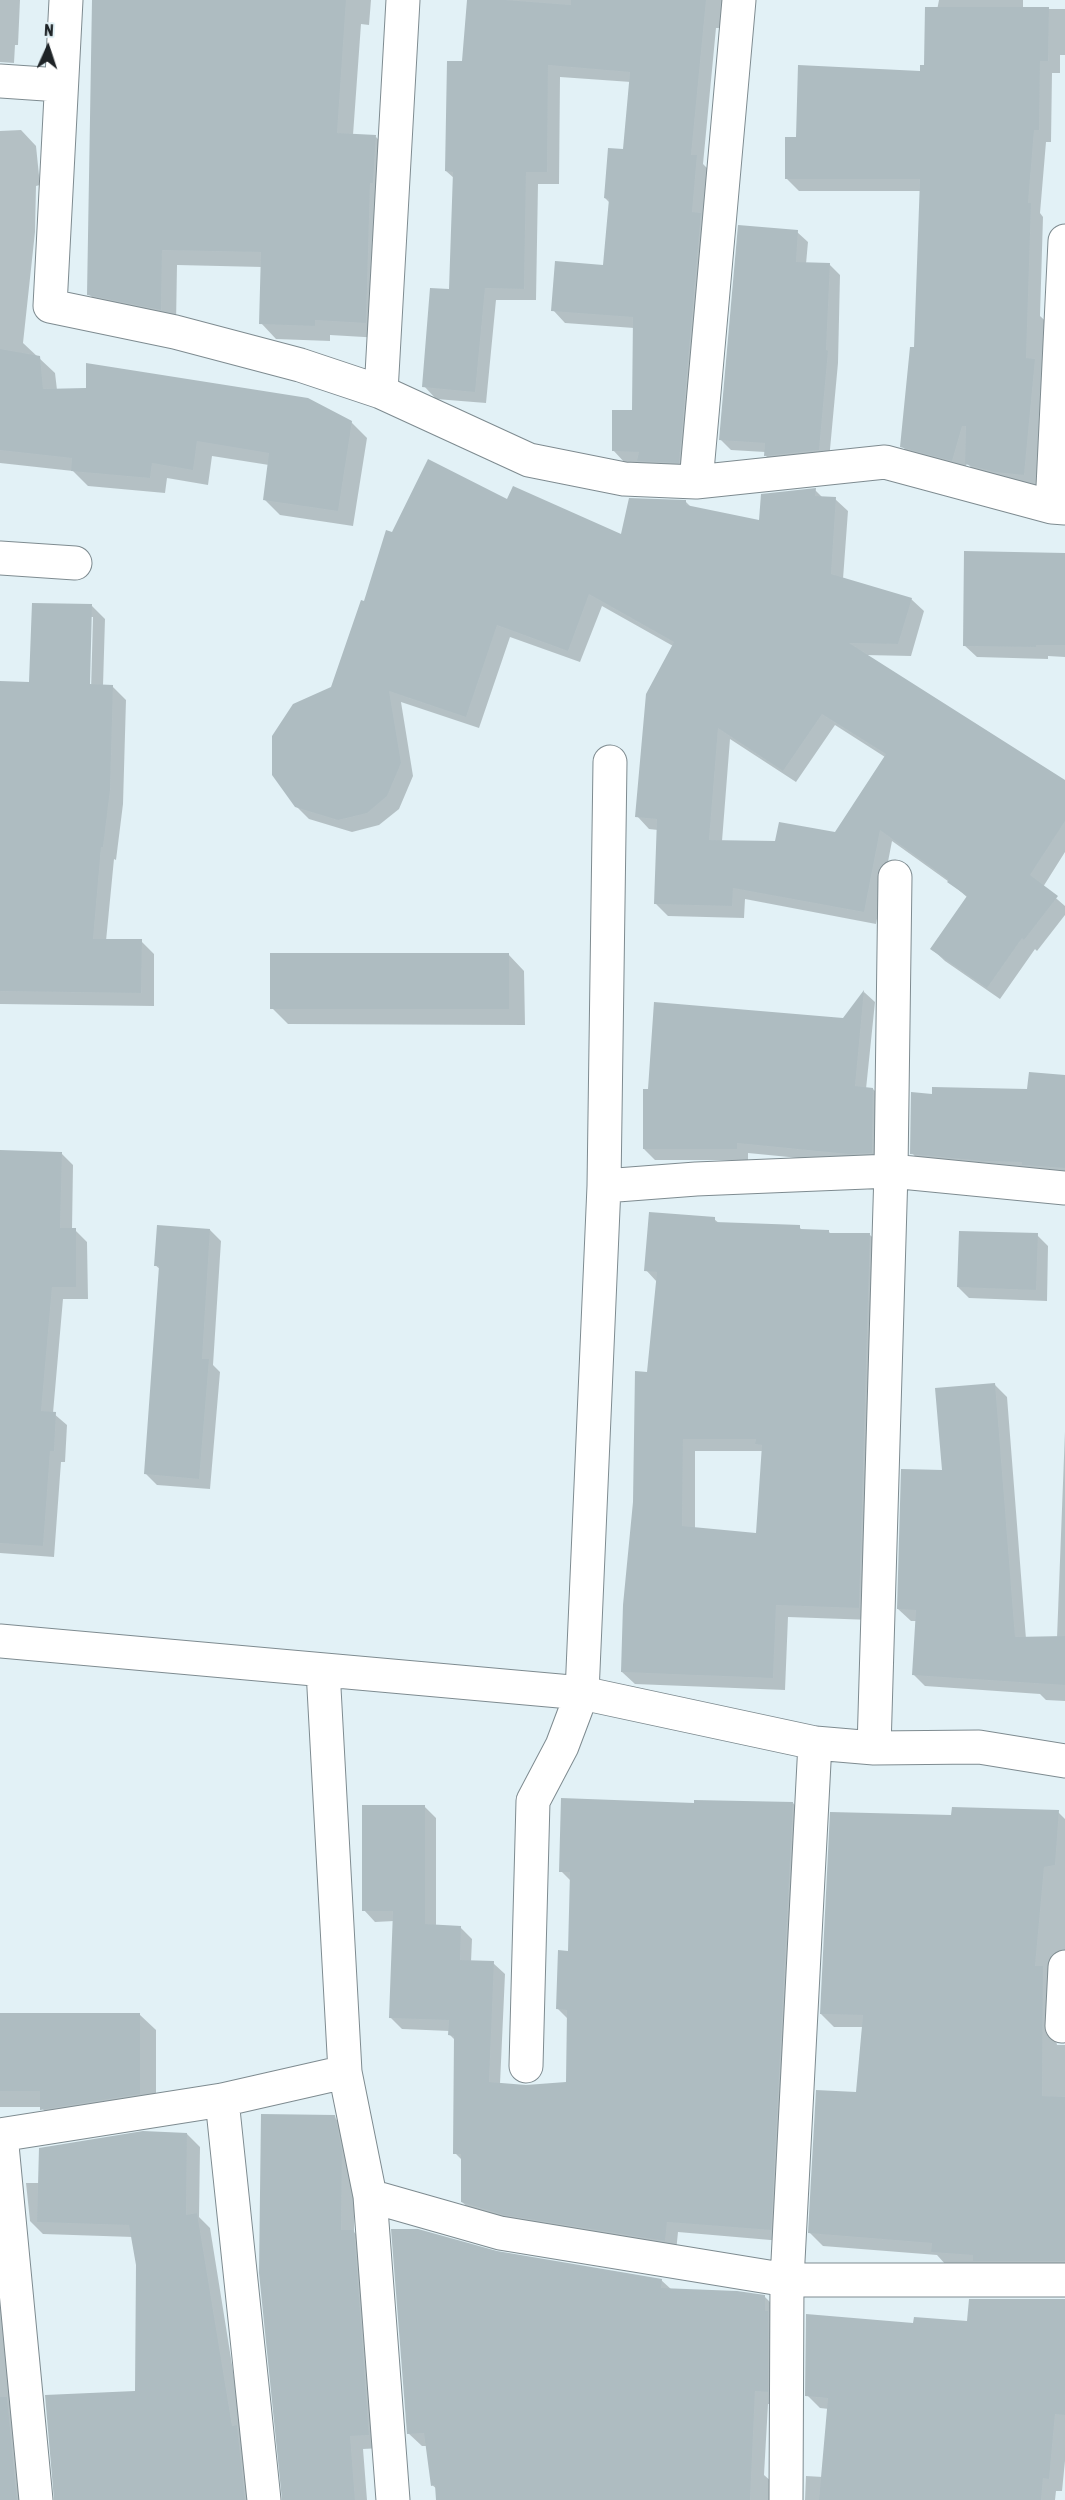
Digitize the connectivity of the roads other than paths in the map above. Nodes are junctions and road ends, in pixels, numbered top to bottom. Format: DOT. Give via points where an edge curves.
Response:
graph roads {
  1 [pos="66,0"];
  2 [pos="403,0"];
  3 [pos="739,0"];
  4 [pos="0,81"];
  5 [pos="60,85"];
  6 [pos="1065,242"];
  7 [pos="381,392"];
  8 [pos="696,482"];
  9 [pos="1058,508"];
  10 [pos="0,558"];
  11 [pos="75,563"];
  12 [pos="610,762"];
  13 [pos="895,877"];
  14 [pos="891,1171"];
  15 [pos="604,1186"];
  16 [pos="1065,1188"];
  17 [pos="0,1641"];
  18 [pos="323,1670"];
  19 [pos="582,1693"];
  20 [pos="815,1743"];
  21 [pos="874,1748"];
  22 [pos="1065,1761"];
  23 [pos="1065,1967"];
  24 [pos="1062,2026"];
  25 [pos="526,2066"];
  26 [pos="345,2072"];
  27 [pos="222,2100"];
  28 [pos="0,2135"];
  29 [pos="370,2196"];
  30 [pos="787,2280"];
  31 [pos="1065,2280"];
  32 [pos="36,2500"];
  33 [pos="264,2500"];
  34 [pos="393,2500"];
  35 [pos="786,2500"];
  1 -- 5 [label="street"];
  2 -- 7 [label="street"];
  3 -- 8 [label="street"];
  4 -- 5 [label="street"];
  5 -- 7 [label="street" via="50,306 175,332 300,365"];
  6 -- 9 [label="street"];
  7 -- 8 [label="street" via="529,460 624,479"];
  8 -- 9 [label="street" via="885,462"];
  10 -- 11 [label="street"];
  12 -- 15 [label="street"];
  13 -- 14 [label="street"];
  14 -- 15 [label="street"];
  14 -- 16 [label="street"];
  14 -- 21 [label="street"];
  15 -- 19 [label="street"];
  17 -- 18 [label="street"];
  18 -- 19 [label="street"];
  18 -- 26 [label="street"];
  19 -- 20 [label="street"];
  19 -- 25 [label="street" via="562,1746 533,1801"];
  20 -- 21 [label="street"];
  20 -- 30 [label="street"];
  21 -- 22 [label="street" via="979,1747"];
  23 -- 24 [label="street"];
  26 -- 27 [label="street"];
  26 -- 29 [label="street"];
  27 -- 28 [label="street"];
  27 -- 33 [label="street"];
  28 -- 32 [label="street"];
  29 -- 30 [label="street" via="500,2233"];
  29 -- 34 [label="street"];
  30 -- 31 [label="street"];
  30 -- 35 [label="street"];
}
